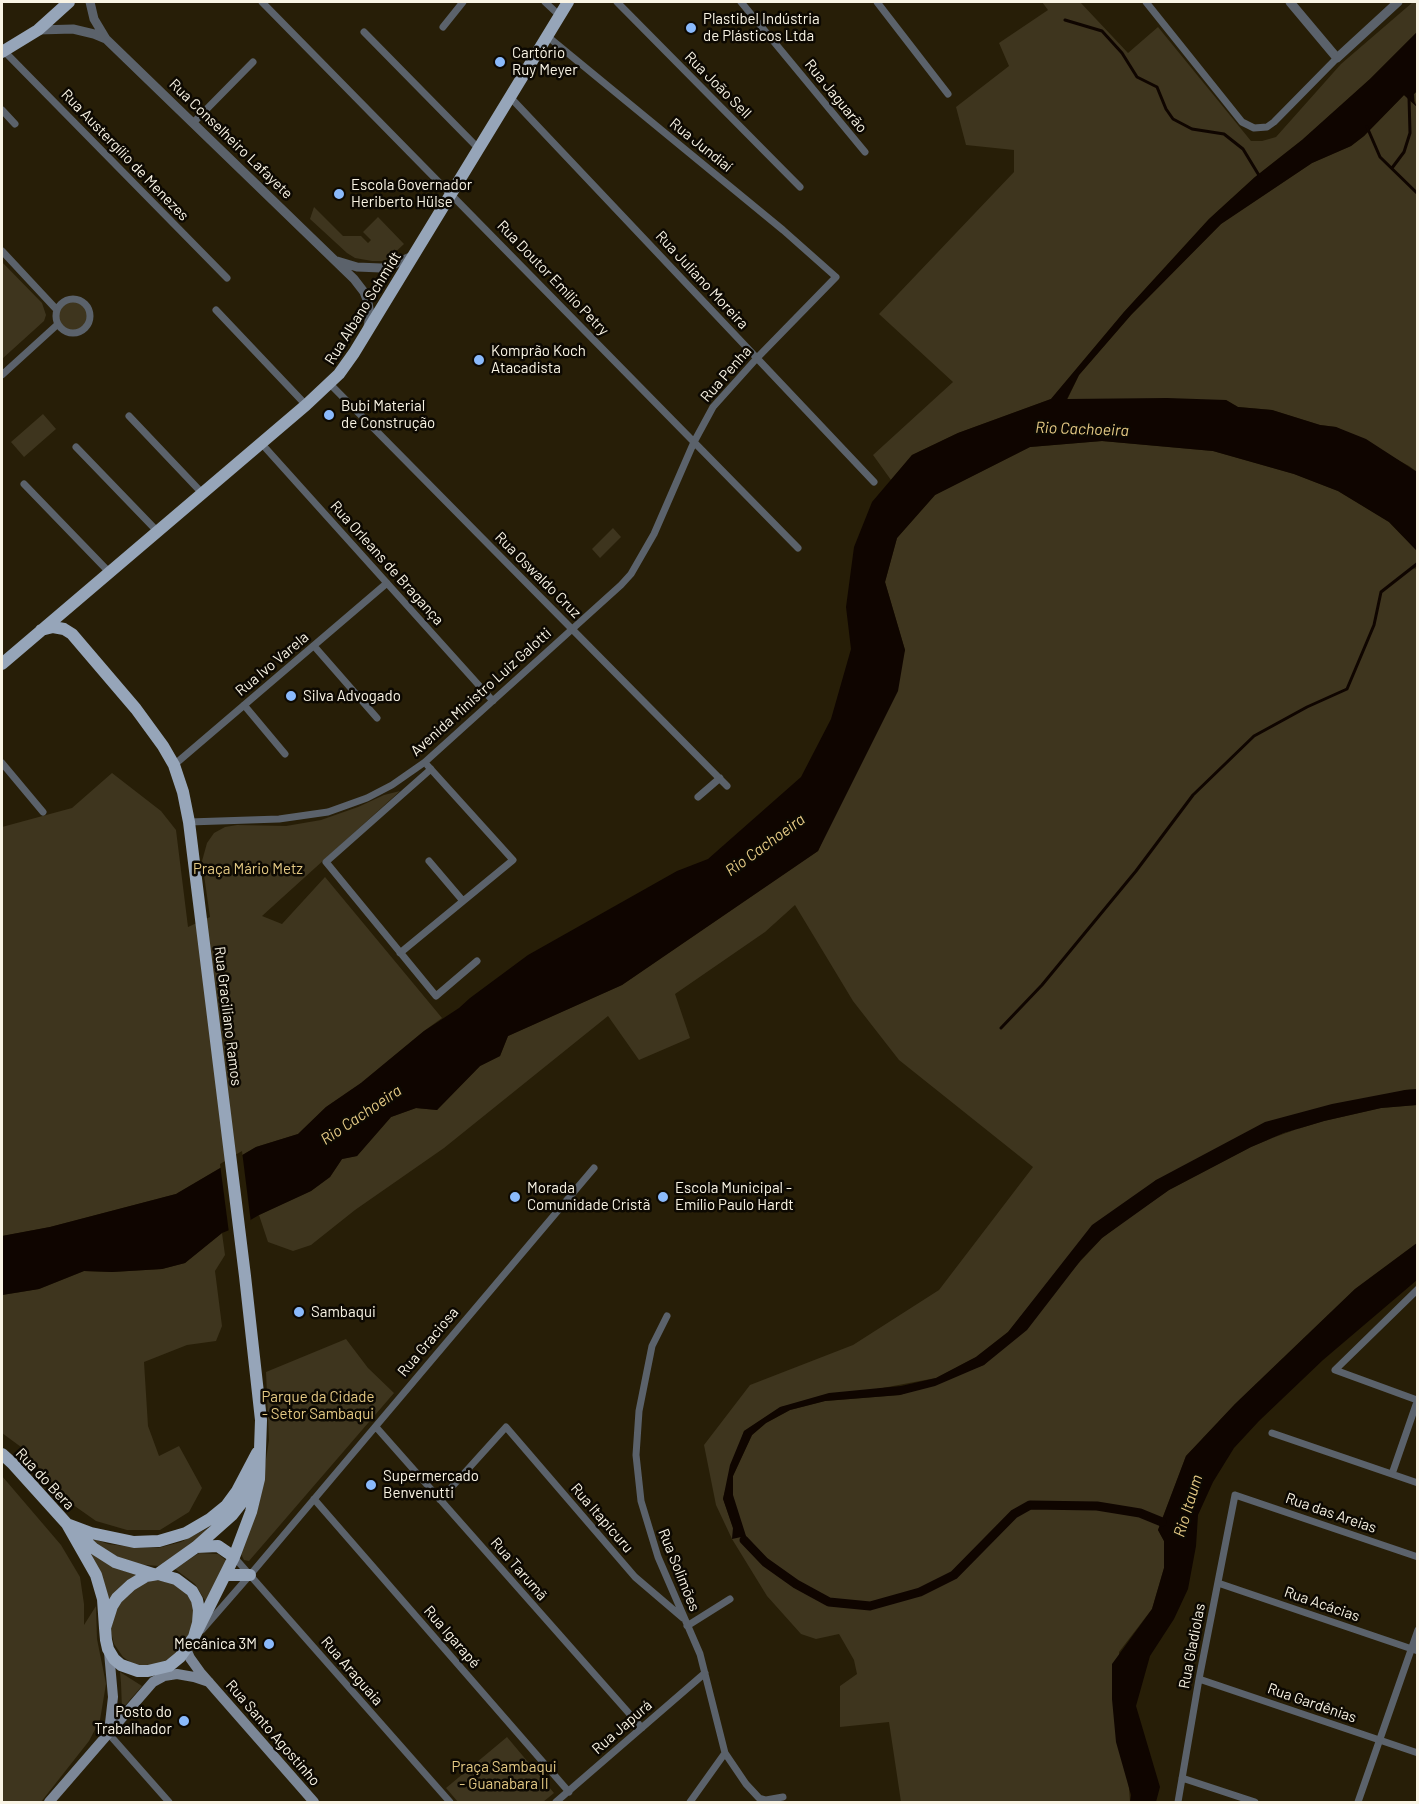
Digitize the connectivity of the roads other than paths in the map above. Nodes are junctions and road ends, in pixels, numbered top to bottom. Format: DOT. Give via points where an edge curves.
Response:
graph roads {
  1 [pos="69,2"];
  2 [pos="90,2"];
  3 [pos="262,2"];
  4 [pos="463,2"];
  5 [pos="545,2"];
  6 [pos="568,2"];
  7 [pos="617,2"];
  8 [pos="741,2"];
  9 [pos="877,2"];
  10 [pos="1146,2"];
  11 [pos="1290,2"];
  12 [pos="1398,2"];
  13 [pos="560,16"];
  14 [pos="443,27"];
  15 [pos="38,30"];
  16 [pos="364,32"];
  17 [pos="548,36"];
  18 [pos="106,39"];
  19 [pos="3,51"];
  20 [pos="1337,58"];
  21 [pos="253,62"];
  22 [pos="948,94"];
  23 [pos="510,97"];
  24 [pos="2,111"];
  25 [pos="193,123"];
  26 [pos="15,124"];
  27 [pos="479,149"];
  28 [pos="865,152"];
  29 [pos="801,187"];
  30 [pos="451,194"];
  31 [pos="2,251"];
  32 [pos="414,256"];
  33 [pos="335,260"];
  34 [pos="836,277"];
  35 [pos="227,278"];
  36 [pos="57,310"];
  37 [pos="216,310"];
  38 [pos="58,324"];
  39 [pos="367,333"];
  40 [pos="757,358"];
  41 [pos="2,375"];
  42 [pos="330,384"];
  43 [pos="306,405"];
  44 [pos="129,416"];
  45 [pos="694,442"];
  46 [pos="261,443"];
  47 [pos="76,447"];
  48 [pos="874,482"];
  49 [pos="24,484"];
  50 [pos="202,493"];
  51 [pos="157,531"];
  52 [pos="798,548"];
  53 [pos="109,572"];
  54 [pos="387,583"];
  55 [pos="73,602"];
  56 [pos="573,629"];
  57 [pos="41,630"];
  58 [pos="72,634"];
  59 [pos="314,646"];
  60 [pos="2,664"];
  61 [pos="494,701"];
  62 [pos="244,705"];
  63 [pos="377,718"];
  64 [pos="285,754"];
  65 [pos="424,762"];
  66 [pos="2,763"];
  67 [pos="174,765"];
  68 [pos="431,769"];
  69 [pos="720,778"];
  70 [pos="727,786"];
  71 [pos="698,797"];
  72 [pos="43,812"];
  73 [pos="189,822"];
  74 [pos="429,861"];
  75 [pos="463,901"];
  76 [pos="400,953"];
  77 [pos="477,961"];
  78 [pos="594,1168"];
  79 [pos="1418,1289"];
  80 [pos="666,1316"];
  81 [pos="1417,1399"];
  82 [pos="376,1427"];
  83 [pos="1272,1433"];
  84 [pos="261,1438"];
  85 [pos="257,1453"];
  86 [pos="2,1454"];
  87 [pos="1392,1474"];
  88 [pos="1418,1483"];
  89 [pos="1235,1495"];
  90 [pos="314,1499"];
  91 [pos="440,1500"];
  92 [pos="67,1524"];
  93 [pos="196,1547"];
  94 [pos="234,1557"];
  95 [pos="1418,1557"];
  96 [pos="156,1575"];
  97 [pos="225,1575"];
  98 [pos="250,1575"];
  99 [pos="1218,1583"];
  100 [pos="730,1599"];
  101 [pos="686,1623"];
  102 [pos="105,1628"];
  103 [pos="1418,1630"];
  104 [pos="190,1643"];
  105 [pos="108,1649"];
  106 [pos="1414,1650"];
  107 [pos="138,1671"];
  108 [pos="705,1673"];
  109 [pos="1199,1679"];
  110 [pos="153,1682"];
  111 [pos="209,1682"];
  112 [pos="642,1728"];
  113 [pos="108,1733"];
  114 [pos="1380,1740"];
  115 [pos="725,1753"];
  116 [pos="1418,1753"];
  117 [pos="1182,1778"];
  118 [pos="569,1792"];
  119 [pos="783,1797"];
  120 [pos="49,1803"];
  121 [pos="169,1803"];
  122 [pos="314,1803"];
  123 [pos="450,1803"];
  124 [pos="556,1803"];
  125 [pos="690,1803"];
  126 [pos="1178,1803"];
  127 [pos="1255,1803"];
  128 [pos="1358,1803"];
  1 -- 15 [label="main road"];
  2 -- 18 [label="street, Rua Conselheiro Lafayete" via="94,19"];
  3 -- 30 [label="street, Rua Doutor Emílio Petry"];
  4 -- 14 [label="street"];
  5 -- 13 [label="street"];
  6 -- 13 [label="main road, Rua Albano Schmidt"];
  7 -- 29 [label="street, Rua João Sell"];
  8 -- 28 [label="street, Rua Jaguarão"];
  9 -- 22 [label="street"];
  10 -- 20 [label="street" via="1247,126 1261,129 1274,122"];
  11 -- 20 [label="street"];
  12 -- 20 [label="street"];
  13 -- 17 [label="main road, Rua Albano Schmidt"];
  15 -- 18 [label="street, Rua Conselheiro Lafayete" via="73,29"];
  15 -- 19 [label="main road"];
  16 -- 27 [label="street"];
  17 -- 23 [label="main road, Rua Albano Schmidt"];
  17 -- 34 [label="street, Rua Jundiaí"];
  18 -- 25 [label="street, Rua Conselheiro Lafayete"];
  19 -- 35 [label="street, Rua Austergílio de Menezes"];
  21 -- 25 [label="street"];
  23 -- 27 [label="main road, Rua Albano Schmidt"];
  23 -- 40 [label="street, Rua Juliano Moreira"];
  24 -- 26 [label="street"];
  25 -- 33 [label="street, Rua Conselheiro Lafayete"];
  27 -- 30 [label="main road, Rua Albano Schmidt"];
  30 -- 32 [label="main road, Rua Albano Schmidt"];
  30 -- 45 [label="street, Rua Doutor Emílio Petry"];
  31 -- 36 [label="street"];
  32 -- 33 [label="street, Rua Conselheiro Lafayete" via="369,269"];
  32 -- 39 [label="main road, Rua Albano Schmidt"];
  33 -- 39 [label="street, Rua Conselheiro Lafayete" via="364,292 370,315"];
  34 -- 40 [label="street, Rua Penha"];
  36 -- 38 [label="street"];
  36 -- 38 [label="street" via="64,301 76,299 86,304 91,315 88,326 78,333 66,332"];
  37 -- 43 [label="street"];
  38 -- 41 [label="street"];
  39 -- 42 [label="main road, Rua Albano Schmidt"];
  40 -- 45 [label="street, Rua Penha" via="713,408"];
  40 -- 48 [label="street, Rua Juliano Moreira"];
  42 -- 43 [label="main road, Rua Albano Schmidt"];
  42 -- 56 [label="street, Rua Oswaldo Cruz"];
  43 -- 46 [label="main road, Rua Albano Schmidt"];
  44 -- 50 [label="street"];
  45 -- 52 [label="street, Rua Doutor Emílio Petry"];
  45 -- 56 [label="street, Avenida Ministro Luiz Galotti" via="639,563"];
  46 -- 50 [label="main road, Rua Albano Schmidt"];
  46 -- 54 [label="street, Rua Orleans de Bragança"];
  47 -- 51 [label="street"];
  49 -- 53 [label="street"];
  50 -- 51 [label="main road, Rua Albano Schmidt"];
  51 -- 53 [label="main road, Rua Albano Schmidt"];
  53 -- 55 [label="main road, Rua Albano Schmidt"];
  54 -- 59 [label="street, Rua Ivo Varela"];
  54 -- 61 [label="street, Rua Orleans de Bragança"];
  55 -- 57 [label="main road, Rua Albano Schmidt"];
  55 -- 58 [label="main road" via="69,615"];
  56 -- 61 [label="street, Avenida Ministro Luiz Galotti"];
  56 -- 69 [label="street, Rua Oswaldo Cruz"];
  57 -- 58 [label="main road" via="53,627"];
  57 -- 60 [label="main road, Rua Albano Schmidt"];
  58 -- 67 [label="main road, Rua Graciliano Ramos" via="136,709"];
  59 -- 62 [label="street, Rua Ivo Varela"];
  59 -- 63 [label="street"];
  61 -- 65 [label="street, Avenida Ministro Luiz Galotti"];
  62 -- 64 [label="street"];
  62 -- 67 [label="street, Rua Ivo Varela"];
  65 -- 68 [label="street"];
  65 -- 73 [label="street, Avenida Ministro Luiz Galotti" via="392,785 328,812 279,819"];
  66 -- 72 [label="street"];
  67 -- 73 [label="main road, Rua Graciliano Ramos"];
  68 -- 75 [label="street" via="513,860"];
  68 -- 76 [label="street" via="326,862"];
  69 -- 70 [label="street, Rua Oswaldo Cruz"];
  69 -- 71 [label="street"];
  73 -- 84 [label="main road, Rua Graciliano Ramos" via="260,1399"];
  74 -- 75 [label="street"];
  75 -- 76 [label="street"];
  76 -- 77 [label="street" via="436,996"];
  78 -- 82 [label="street, Rua Graciosa"];
  79 -- 81 [label="street" via="1335,1370"];
  80 -- 101 [label="street, Rua Solimões" via="647,1364 637,1433 637,1476 648,1529"];
  81 -- 87 [label="street"];
  82 -- 90 [label="street, Rua Graciosa"];
  82 -- 91 [label="street, Rua Tarumã"];
  83 -- 87 [label="street"];
  84 -- 85 [label="main road, Rua Graciliano Ramos"];
  84 -- 94 [label="main road, Rua Graciliano Ramos" via="255,1494"];
  85 -- 92 [label="main road" via="225,1506 186,1533 159,1541 134,1542"];
  85 -- 93 [label="main road, Rua Graciliano Ramos" via="243,1501"];
  86 -- 92 [label="main road, Rua do Bera"];
  87 -- 88 [label="street"];
  89 -- 95 [label="street, Rua das Areias"];
  89 -- 99 [label="street, Rua Gladiolas"];
  90 -- 98 [label="street, Rua Graciosa"];
  90 -- 118 [label="street, Rua Igarapé"];
  91 -- 101 [label="street, Rua Itapicuru" via="506,1427 635,1577"];
  91 -- 112 [label="street, Rua Tarumã"];
  92 -- 96 [label="main road, Rua do Bera" via="104,1556"];
  92 -- 102 [label="main road, Rua do Bera" via="100,1588"];
  93 -- 94 [label="main road" via="218,1546"];
  93 -- 96 [label="main road, Rua Graciliano Ramos"];
  94 -- 97 [label="main road, Rua Graciliano Ramos"];
  94 -- 98 [label="street, Rua Araguaia"];
  96 -- 102 [label="main road" via="138,1580 123,1592 112,1606"];
  96 -- 104 [label="main road" via="176,1579 197,1600 199,1610"];
  97 -- 98 [label="main road"];
  97 -- 104 [label="main road, Rua Graciliano Ramos"];
  98 -- 104 [label="street, Rua Graciosa"];
  98 -- 123 [label="street, Rua Araguaia"];
  99 -- 106 [label="street, Rua Acácias"];
  99 -- 109 [label="street, Rua Gladiolas"];
  100 -- 101 [label="street"];
  101 -- 108 [label="street, Rua Solimões"];
  102 -- 105 [label="main road"];
  103 -- 106 [label="street"];
  104 -- 107 [label="main road" via="169,1666"];
  104 -- 111 [label="main road, Rua Santo Agostinho" via="194,1665"];
  105 -- 107 [label="main road" via="121,1665"];
  105 -- 113 [label="main road" via="113,1697"];
  106 -- 114 [label="street"];
  107 -- 110 [label="main road"];
  108 -- 112 [label="street, Rua Japurá"];
  108 -- 115 [label="street, Rua Solimões"];
  109 -- 114 [label="street, Rua Gardênias"];
  109 -- 117 [label="street, Rua Gladiolas"];
  110 -- 111 [label="main road, Rua Santo Agostinho" via="164,1676 182,1675"];
  110 -- 113 [label="main road"];
  111 -- 122 [label="main road, Rua Santo Agostinho"];
  112 -- 118 [label="street, Rua Japurá"];
  113 -- 120 [label="main road"];
  113 -- 121 [label="street"];
  114 -- 116 [label="street, Rua Gardênias"];
  114 -- 128 [label="street"];
  115 -- 119 [label="street, Rua Solimões" via="759,1798"];
  115 -- 125 [label="street"];
  117 -- 126 [label="street, Rua Gladiolas"];
  117 -- 127 [label="street"];
  118 -- 124 [label="street, Rua Japurá"];
}
